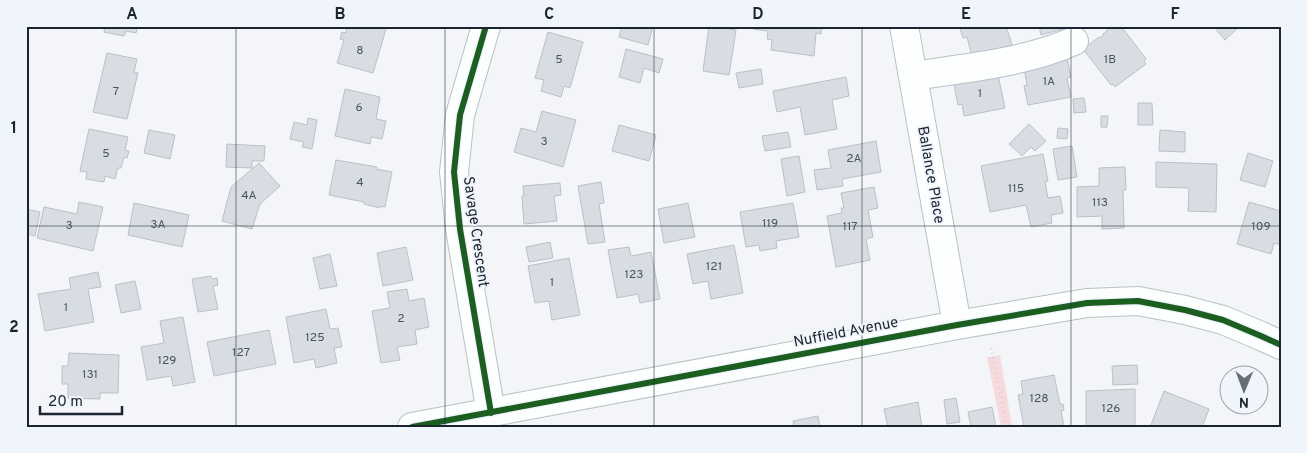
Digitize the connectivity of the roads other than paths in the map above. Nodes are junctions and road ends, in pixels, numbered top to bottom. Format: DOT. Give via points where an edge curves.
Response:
graph roads {
  1 [pos="486,26"];
  2 [pos="904,26"];
  3 [pos="1074,41"];
  4 [pos="913,76"];
  5 [pos="957,325"];
  6 [pos="1281,345"];
  7 [pos="491,413"];
  8 [pos="412,427"];
  1 -- 7 [label="street, Savage Crescent" via="460,115 454,172 460,229"];
  2 -- 4 [label="street, Ballance Place"];
  3 -- 4 [label="street" via="1033,55"];
  4 -- 5 [label="street, Ballance Place"];
  5 -- 6 [label="street, Nuffield Avenue" via="1087,303 1138,301 1223,320"];
  5 -- 7 [label="street, Nuffield Avenue"];
  7 -- 8 [label="street, Nuffield Avenue"];
}
